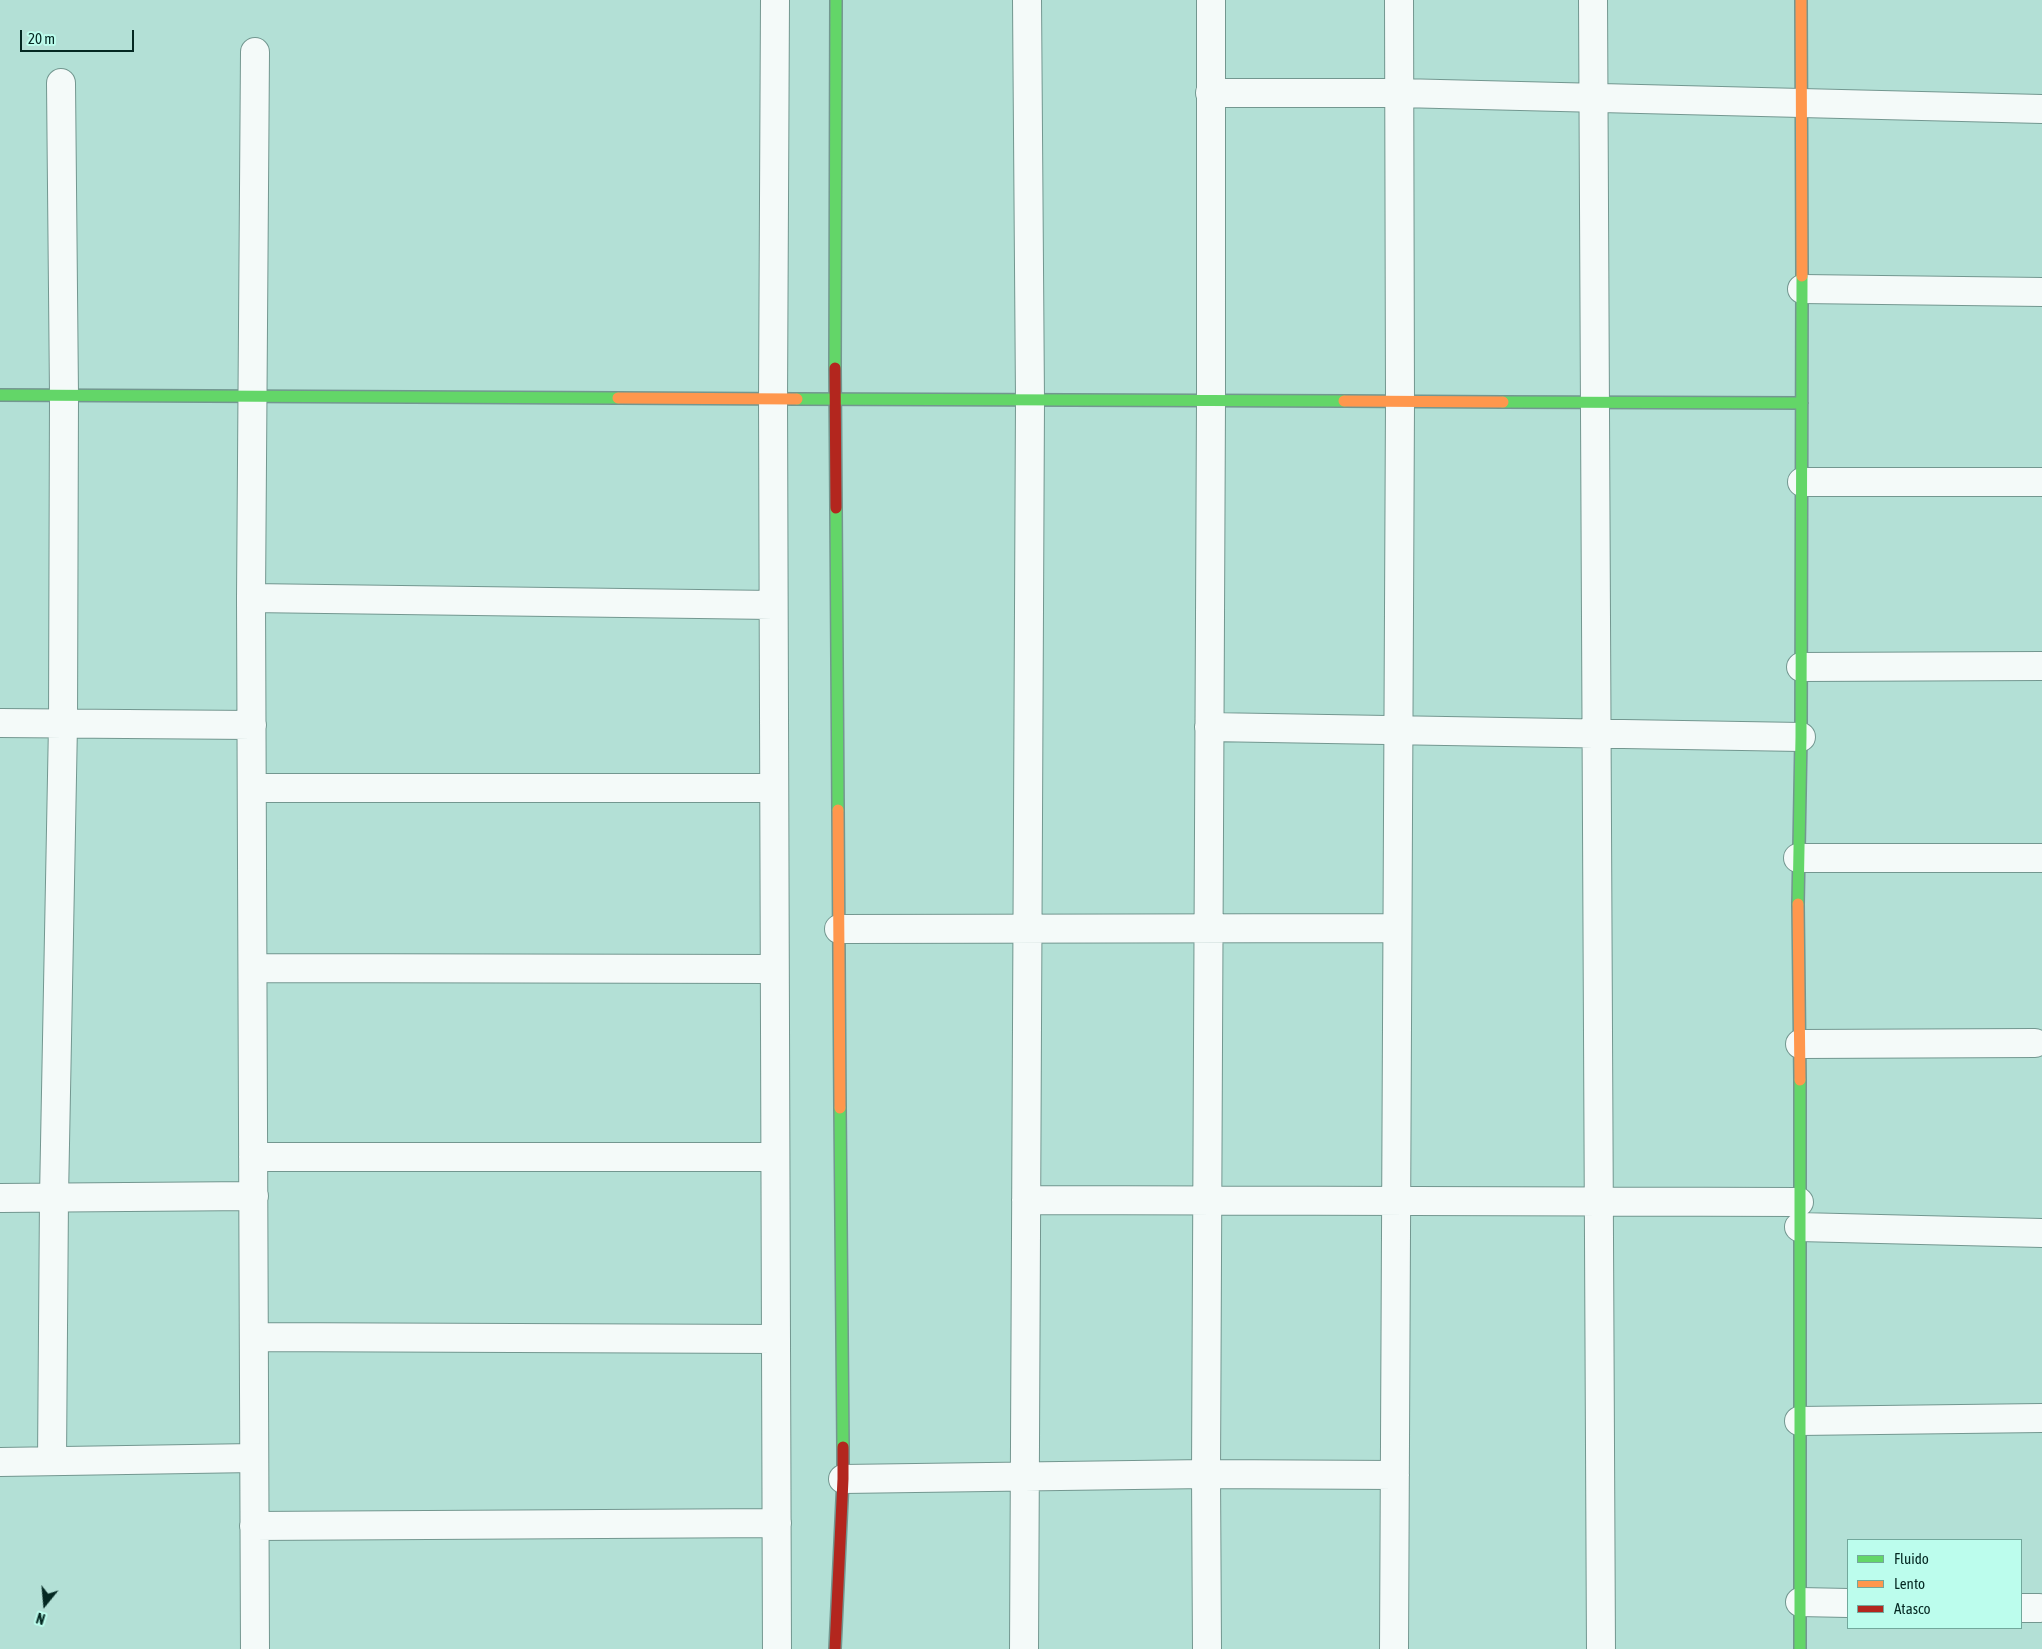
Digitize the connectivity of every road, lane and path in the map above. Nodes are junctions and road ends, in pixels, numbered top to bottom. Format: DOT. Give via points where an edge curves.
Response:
graph roads {
  1 [pos="775,0"];
  2 [pos="836,0"];
  3 [pos="1027,0"];
  4 [pos="1211,0"];
  5 [pos="1399,0"];
  6 [pos="1593,0"];
  7 [pos="1800,0"];
  8 [pos="255,52"];
  9 [pos="61,83"];
  10 [pos="1210,93"];
  11 [pos="1400,94"];
  12 [pos="1593,98"];
  13 [pos="1800,102"];
  14 [pos="2042,109"];
  15 [pos="1802,288"];
  16 [pos="2042,292"];
  17 [pos="0,395"];
  18 [pos="64,395"];
  19 [pos="252,396"];
  20 [pos="772,399"];
  21 [pos="835,399"];
  22 [pos="1030,400"];
  23 [pos="1211,401"];
  24 [pos="1400,402"];
  25 [pos="1595,403"];
  26 [pos="1802,403"];
  27 [pos="1802,482"];
  28 [pos="2042,482"];
  29 [pos="251,598"];
  30 [pos="773,605"];
  31 [pos="2042,666"];
  32 [pos="1801,667"];
  33 [pos="0,723"];
  34 [pos="63,724"];
  35 [pos="252,724"];
  36 [pos="1209,727"];
  37 [pos="1398,730"];
  38 [pos="1596,734"];
  39 [pos="1801,737"];
  40 [pos="252,788"];
  41 [pos="774,788"];
  42 [pos="1798,858"];
  43 [pos="2042,858"];
  44 [pos="1209,928"];
  45 [pos="1396,928"];
  46 [pos="839,929"];
  47 [pos="1027,929"];
  48 [pos="253,968"];
  49 [pos="774,969"];
  50 [pos="2035,1043"];
  51 [pos="1800,1044"];
  52 [pos="253,1156"];
  53 [pos="775,1157"];
  54 [pos="254,1196"];
  55 [pos="54,1197"];
  56 [pos="0,1198"];
  57 [pos="1026,1200"];
  58 [pos="1208,1200"];
  59 [pos="1395,1201"];
  60 [pos="1599,1201"];
  61 [pos="1799,1215"];
  62 [pos="2042,1233"];
  63 [pos="254,1337"];
  64 [pos="776,1339"];
  65 [pos="2042,1418"];
  66 [pos="1799,1421"];
  67 [pos="254,1458"];
  68 [pos="0,1462"];
  69 [pos="52,1462"];
  70 [pos="1206,1474"];
  71 [pos="1394,1475"];
  72 [pos="1025,1477"];
  73 [pos="843,1479"];
  74 [pos="776,1523"];
  75 [pos="254,1526"];
  76 [pos="1800,1602"];
  77 [pos="1847,1603"];
  78 [pos="255,1649"];
  79 [pos="777,1649"];
  80 [pos="835,1649"];
  81 [pos="1024,1649"];
  82 [pos="1207,1649"];
  83 [pos="1394,1649"];
  84 [pos="1601,1649"];
  85 [pos="1800,1649"];
  1 -- 20 [label="street"];
  2 -- 21 [label="street"];
  3 -- 22 [label="street"];
  4 -- 10 [label="street"];
  5 -- 11 [label="street"];
  6 -- 12 [label="street"];
  7 -- 13 [label="street"];
  8 -- 19 [label="street"];
  9 -- 18 [label="street"];
  10 -- 11 [label="street"];
  10 -- 23 [label="street"];
  11 -- 12 [label="street"];
  11 -- 24 [label="street"];
  12 -- 13 [label="street"];
  12 -- 25 [label="street"];
  13 -- 14 [label="street"];
  13 -- 15 [label="street"];
  15 -- 16 [label="street"];
  15 -- 26 [label="street"];
  17 -- 18 [label="street"];
  18 -- 19 [label="street"];
  18 -- 34 [label="street"];
  19 -- 20 [label="street"];
  19 -- 29 [label="street"];
  20 -- 21 [label="street"];
  20 -- 30 [label="street"];
  21 -- 22 [label="street"];
  21 -- 46 [label="street"];
  22 -- 23 [label="street"];
  22 -- 47 [label="street"];
  23 -- 24 [label="street"];
  23 -- 36 [label="street"];
  24 -- 25 [label="street"];
  24 -- 37 [label="street"];
  25 -- 26 [label="street"];
  25 -- 38 [label="street"];
  26 -- 27 [label="street"];
  27 -- 28 [label="street"];
  27 -- 32 [label="street"];
  29 -- 30 [label="street"];
  29 -- 35 [label="street"];
  30 -- 41 [label="street"];
  31 -- 32 [label="street"];
  32 -- 39 [label="street"];
  33 -- 34 [label="street"];
  34 -- 35 [label="street"];
  34 -- 55 [label="street"];
  35 -- 40 [label="street"];
  36 -- 37 [label="street"];
  36 -- 44 [label="street"];
  37 -- 38 [label="street"];
  37 -- 45 [label="street"];
  38 -- 39 [label="street"];
  38 -- 60 [label="street"];
  39 -- 42 [label="street"];
  40 -- 41 [label="street"];
  40 -- 48 [label="street"];
  41 -- 49 [label="street"];
  42 -- 43 [label="street"];
  42 -- 51 [label="street"];
  44 -- 45 [label="street"];
  44 -- 47 [label="street"];
  44 -- 58 [label="street"];
  45 -- 59 [label="street"];
  46 -- 47 [label="street"];
  46 -- 73 [label="street"];
  47 -- 57 [label="street"];
  48 -- 49 [label="street"];
  48 -- 52 [label="street"];
  49 -- 53 [label="street"];
  50 -- 51 [label="street"];
  51 -- 61 [label="street"];
  52 -- 53 [label="street"];
  52 -- 54 [label="street"];
  53 -- 64 [label="street"];
  54 -- 55 [label="street"];
  54 -- 63 [label="street"];
  55 -- 56 [label="street"];
  55 -- 69 [label="street"];
  57 -- 58 [label="street"];
  57 -- 72 [label="street"];
  58 -- 59 [label="street"];
  58 -- 70 [label="street"];
  59 -- 60 [label="street"];
  59 -- 71 [label="street"];
  60 -- 61 [label="street"];
  60 -- 84 [label="street"];
  61 -- 62 [label="street"];
  61 -- 66 [label="street"];
  63 -- 64 [label="street"];
  63 -- 67 [label="street"];
  64 -- 74 [label="street"];
  65 -- 66 [label="street"];
  66 -- 76 [label="street"];
  67 -- 69 [label="street"];
  67 -- 75 [label="street"];
  68 -- 69 [label="street"];
  70 -- 71 [label="street"];
  70 -- 72 [label="street"];
  70 -- 82 [label="street"];
  71 -- 83 [label="street"];
  72 -- 73 [label="street"];
  72 -- 81 [label="street"];
  73 -- 80 [label="street"];
  74 -- 75 [label="street"];
  74 -- 79 [label="street"];
  75 -- 78 [label="street"];
  76 -- 77 [label="street"];
  76 -- 85 [label="street"];
}
